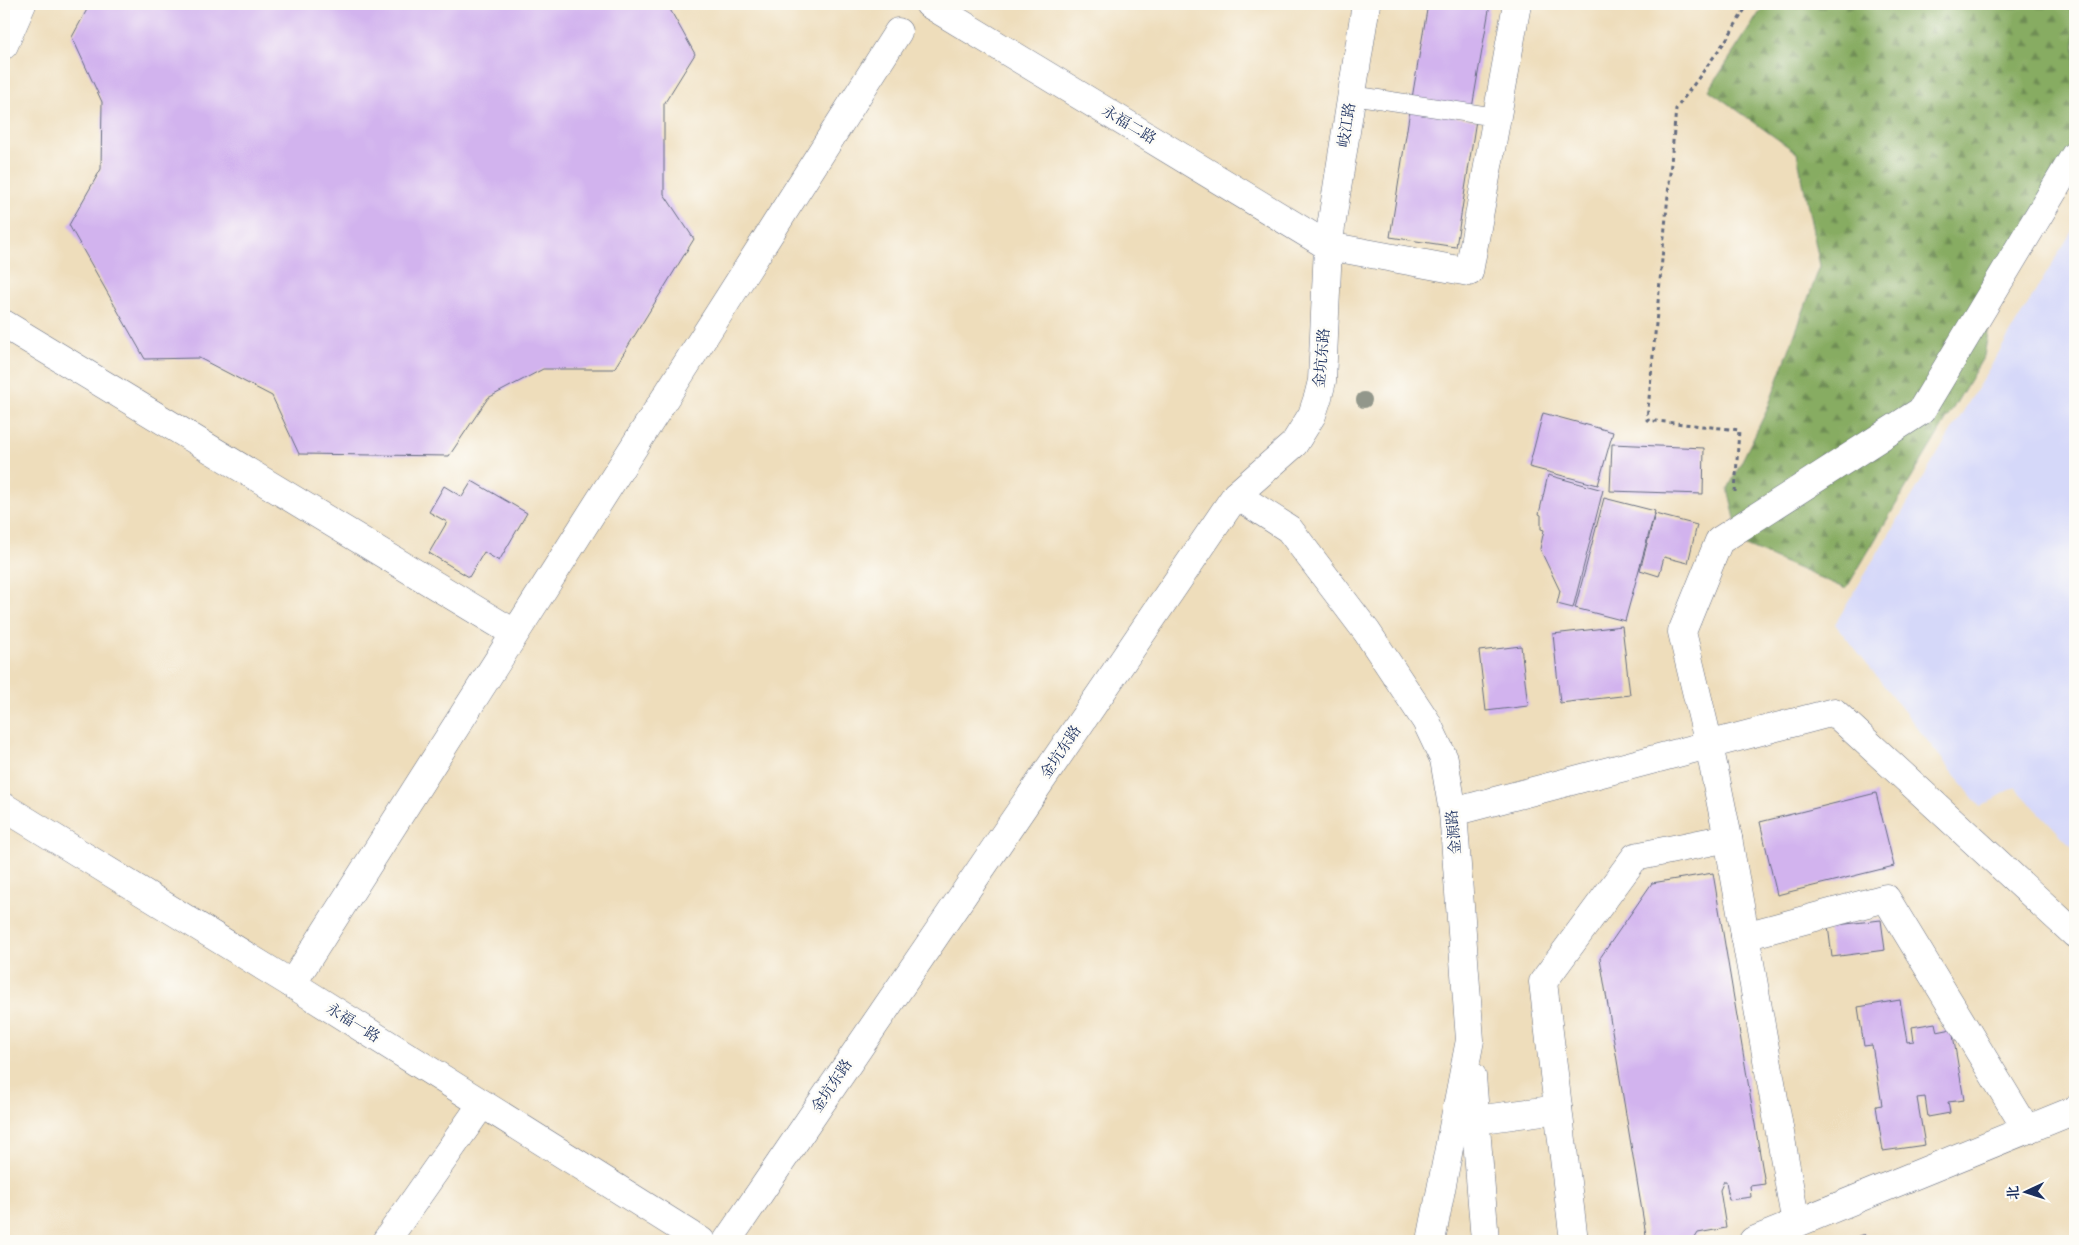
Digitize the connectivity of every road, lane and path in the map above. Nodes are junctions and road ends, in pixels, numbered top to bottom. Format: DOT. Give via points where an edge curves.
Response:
graph roads {
  1 [pos="22,4"];
  2 [pos="929,4"];
  3 [pos="1366,4"];
  4 [pos="1517,4"];
  5 [pos="1748,4"];
  6 [pos="898,32"];
  7 [pos="4,46"];
  8 [pos="1352,95"];
  9 [pos="1496,117"];
  10 [pos="2075,155"];
  11 [pos="1328,246"];
  12 [pos="4,324"];
  13 [pos="1236,495"];
  14 [pos="1732,533"];
  15 [pos="514,633"];
  16 [pos="1709,745"];
  17 [pos="4,807"];
  18 [pos="1453,812"];
  19 [pos="1728,838"];
  20 [pos="2075,934"];
  21 [pos="1745,936"];
  22 [pos="292,984"];
  23 [pos="1470,1040"];
  24 [pos="482,1104"];
  25 [pos="1558,1109"];
  26 [pos="2075,1110"];
  27 [pos="1476,1120"];
  28 [pos="2026,1130"];
  29 [pos="1796,1224"];
  30 [pos="386,1241"];
  31 [pos="701,1241"];
  32 [pos="727,1241"];
  33 [pos="1431,1241"];
  34 [pos="1485,1241"];
  35 [pos="1574,1241"];
  36 [pos="1753,1241"];
  1 -- 7 [label="street"];
  2 -- 11 [label="street, 永福二路"];
  3 -- 8 [label="street, 岐江路"];
  4 -- 9 [label="street"];
  5 -- 14 [label="path" via="1728,38 1676,109 1647,420 1739,430"];
  6 -- 15 [label="street"];
  8 -- 9 [label="lane"];
  8 -- 11 [label="street, 岐江路"];
  9 -- 11 [label="street" via="1469,272"];
  10 -- 14 [label="street" via="1921,411"];
  11 -- 13 [label="street, 金坑东路" via="1322,381 1312,415 1294,444"];
  12 -- 15 [label="street"];
  13 -- 18 [label="street, 金源路" via="1289,529 1367,632 1426,721 1438,746 1444,759"];
  13 -- 32 [label="street, 金坑东路"];
  14 -- 16 [label="street" via="1720,541 1682,632"];
  15 -- 22 [label="street"];
  16 -- 18 [label="street"];
  16 -- 19 [label="street"];
  16 -- 20 [label="street" via="1834,712"];
  17 -- 22 [label="street, 永福一路"];
  18 -- 23 [label="street, 金源路"];
  19 -- 21 [label="street"];
  19 -- 25 [label="street" via="1635,857 1543,982"];
  21 -- 28 [label="street" via="1886,898"];
  21 -- 29 [label="street"];
  22 -- 24 [label="street, 永福一路"];
  23 -- 27 [label="street"];
  23 -- 33 [label="street, 金源路"];
  24 -- 30 [label="street"];
  24 -- 31 [label="street, 永福一路"];
  25 -- 27 [label="street"];
  25 -- 35 [label="street"];
  26 -- 28 [label="street"];
  27 -- 34 [label="street"];
  28 -- 29 [label="street"];
  29 -- 36 [label="street"];
}
